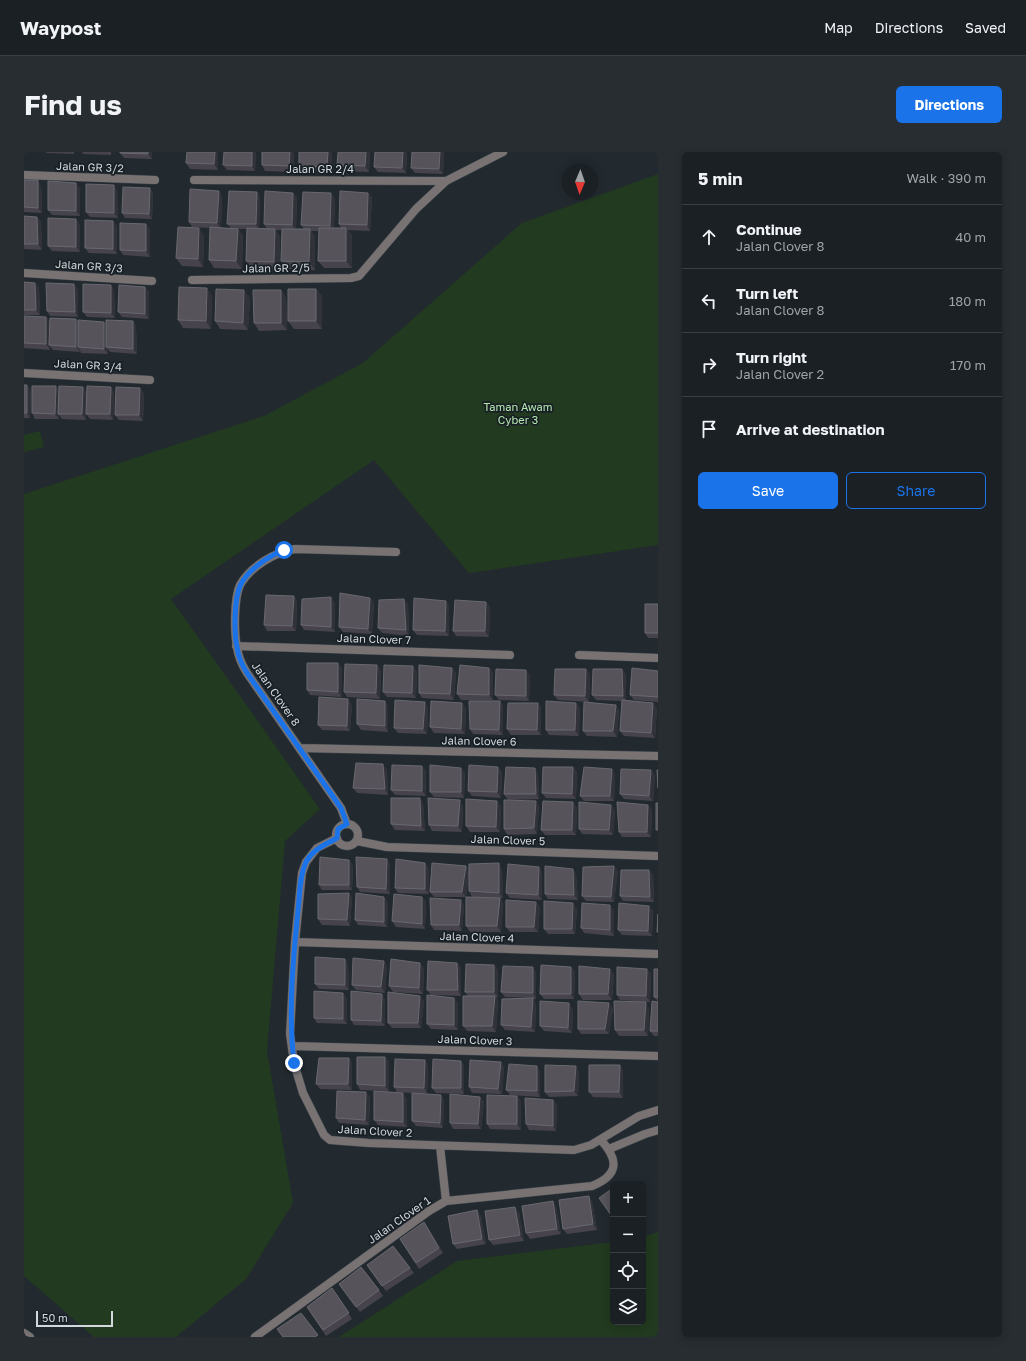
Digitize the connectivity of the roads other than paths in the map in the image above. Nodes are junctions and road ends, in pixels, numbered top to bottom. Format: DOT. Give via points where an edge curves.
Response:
graph roads {
  1 [pos="502,152"];
  2 [pos="24,175"];
  3 [pos="155,180"];
  4 [pos="194,180"];
  5 [pos="446,181"];
  6 [pos="24,273"];
  7 [pos="192,280"];
  8 [pos="152,281"];
  9 [pos="24,373"];
  10 [pos="150,380"];
  11 [pos="396,552"];
  12 [pos="236,646"];
  13 [pos="510,655"];
  14 [pos="579,655"];
  15 [pos="658,658"];
  16 [pos="300,748"];
  17 [pos="658,756"];
  18 [pos="347,824"];
  19 [pos="337,838"];
  20 [pos="357,841"];
  21 [pos="658,856"];
  22 [pos="295,942"];
  23 [pos="658,954"];
  24 [pos="292,1046"];
  25 [pos="658,1056"];
  26 [pos="658,1110"];
  27 [pos="658,1130"];
  28 [pos="601,1140"];
  29 [pos="440,1146"];
  30 [pos="609,1149"];
  31 [pos="446,1202"];
  32 [pos="24,1333"];
  33 [pos="30,1337"];
  34 [pos="255,1337"];
  1 -- 5 [label="street"];
  2 -- 3 [label="street, Jalan GR 3/2"];
  4 -- 5 [label="street, Jalan GR 2/4"];
  5 -- 7 [label="street, Jalan GR 2/5" via="416,209 359,276"];
  6 -- 8 [label="street, Jalan GR 3/3"];
  9 -- 10 [label="street, Jalan GR 3/4"];
  11 -- 12 [label="street, Jalan Clover 8" via="295,549 274,554 248,575 240,586 236,601"];
  12 -- 13 [label="street, Jalan Clover 7"];
  12 -- 16 [label="street, Jalan Clover 8" via="247,673"];
  14 -- 15 [label="street"];
  16 -- 17 [label="street, Jalan Clover 6"];
  16 -- 18 [label="street, Jalan Clover 8" via="341,808"];
  18 -- 19 [label="street" via="338,829"];
  18 -- 20 [label="street" via="356,828"];
  19 -- 20 [label="street" via="341,844 348,846"];
  19 -- 22 [label="street, Jalan Clover 2" via="317,848 306,862 302,873"];
  20 -- 21 [label="street, Jalan Clover 5" via="387,847"];
  22 -- 23 [label="street, Jalan Clover 4"];
  22 -- 24 [label="street, Jalan Clover 2" via="290,1034"];
  24 -- 25 [label="street, Jalan Clover 3"];
  24 -- 29 [label="street, Jalan Clover 2" via="294,1063 304,1093 318,1125 330,1140"];
  26 -- 28 [label="street, Jalan Clover 2" via="639,1116"];
  27 -- 30 [label="street"];
  28 -- 29 [label="street, Jalan Clover 2" via="574,1150"];
  28 -- 30 [label="street, Jalan Clover 1"];
  29 -- 31 [label="street"];
  30 -- 31 [label="street, Jalan Clover 1" via="613,1157 613,1170 606,1180 592,1186"];
  31 -- 34 [label="street, Jalan Clover 1" via="429,1211"];
  32 -- 33 [label="street"];
}
